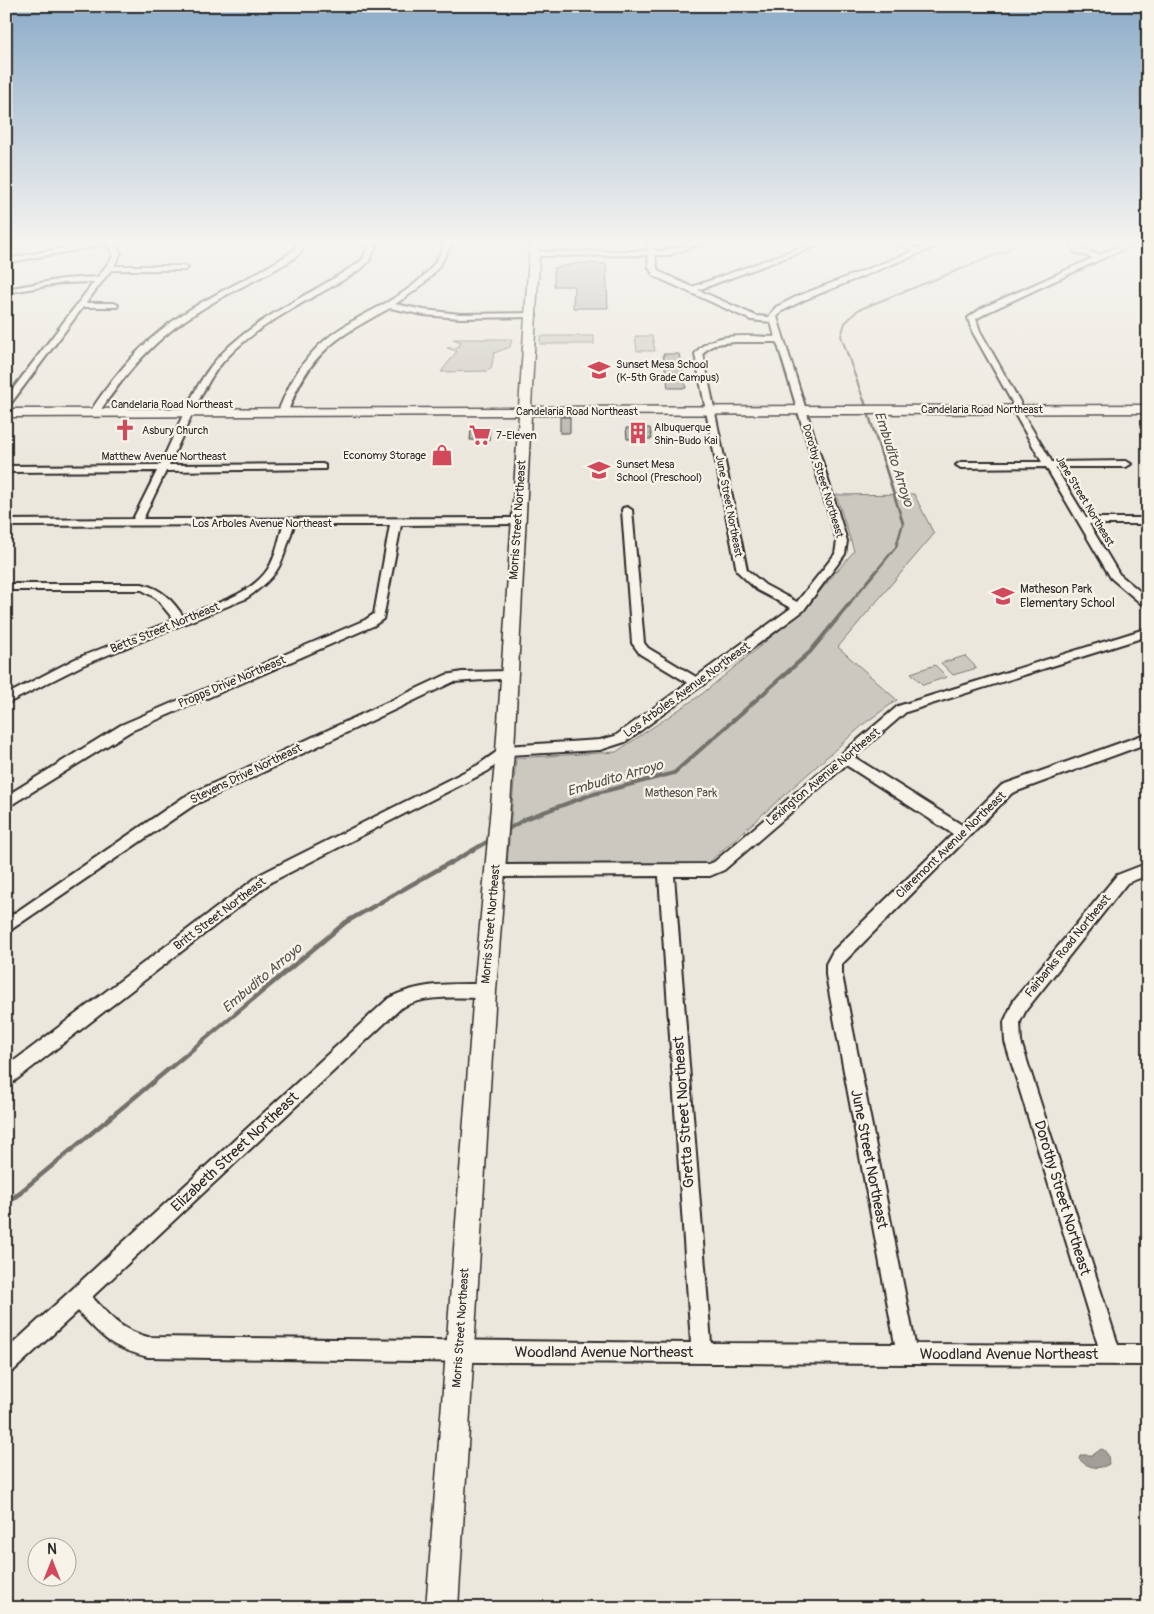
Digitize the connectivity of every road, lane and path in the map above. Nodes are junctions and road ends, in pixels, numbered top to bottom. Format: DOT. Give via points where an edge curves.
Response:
graph roads {
  1 [pos="74,315"];
  2 [pos="186,315"];
  3 [pos="276,315"];
  4 [pos="372,315"];
  5 [pos="532,315"];
  6 [pos="748,315"];
  7 [pos="775,315"];
  8 [pos="976,315"];
  9 [pos="773,320"];
  10 [pos="780,340"];
  11 [pos="1148,402"];
  12 [pos="6,404"];
  13 [pos="1016,405"];
  14 [pos="800,406"];
  15 [pos="851,406"];
  16 [pos="525,407"];
  17 [pos="710,407"];
  18 [pos="97,408"];
  19 [pos="192,408"];
  20 [pos="285,408"];
  21 [pos="1148,409"];
  22 [pos="6,413"];
  23 [pos="1126,464"];
  24 [pos="960,465"];
  25 [pos="1048,465"];
  26 [pos="322,467"];
  27 [pos="163,468"];
  28 [pos="6,469"];
  29 [pos="627,510"];
  30 [pos="517,521"];
  31 [pos="1083,521"];
  32 [pos="396,522"];
  33 [pos="1148,522"];
  34 [pos="136,523"];
  35 [pos="289,523"];
  36 [pos="6,524"];
  37 [pos="6,587"];
  38 [pos="1148,604"];
  39 [pos="799,608"];
  40 [pos="182,622"];
  41 [pos="1148,632"];
  42 [pos="510,675"];
  43 [pos="697,683"];
  44 [pos="6,700"];
  45 [pos="1148,738"];
  46 [pos="505,751"];
  47 [pos="845,758"];
  48 [pos="6,802"];
  49 [pos="499,815"];
  50 [pos="963,833"];
  51 [pos="497,860"];
  52 [pos="1148,869"];
  53 [pos="666,871"];
  54 [pos="6,927"];
  55 [pos="834,964"];
  56 [pos="485,991"];
  57 [pos="1013,1042"];
  58 [pos="6,1077"];
  59 [pos="78,1297"];
  60 [pos="459,1352"];
  61 [pos="702,1352"];
  62 [pos="907,1354"];
  63 [pos="1111,1355"];
  64 [pos="1148,1355"];
  65 [pos="6,1364"];
  66 [pos="442,1608"];
  1 -- 12 [label="street"];
  2 -- 18 [label="street" via="153,339 119,375"];
  3 -- 19 [label="street" via="233,347 210,373"];
  4 -- 20 [label="street" via="312,356 295,382"];
  5 -- 16 [label="street, Morris Street Northeast"];
  6 -- 9 [label="street"];
  7 -- 9 [label="street"];
  8 -- 13 [label="street, Jane Street Northeast" via="972,318 976,331"];
  9 -- 10 [label="street, Dorothy Street Northeast"];
  10 -- 14 [label="street, Dorothy Street Northeast"];
  10 -- 17 [label="street, June Street Northeast" via="722,340 702,347 699,354"];
  11 -- 13 [label="main road, Candelaria Road Northeast"];
  12 -- 18 [label="main road, Candelaria Road Northeast"];
  13 -- 15 [label="street, Candelaria Road Northeast"];
  13 -- 21 [label="street, Candelaria Road Northeast"];
  13 -- 25 [label="street, Jane Street Northeast"];
  14 -- 15 [label="main road, Candelaria Road Northeast"];
  14 -- 17 [label="main road, Candelaria Road Northeast"];
  14 -- 39 [label="street, Dorothy Street Northeast" via="842,541 840,554"];
  16 -- 17 [label="main road, Candelaria Road Northeast"];
  16 -- 20 [label="main road, Candelaria Road Northeast"];
  16 -- 30 [label="main road, Morris Street Northeast"];
  17 -- 39 [label="street, June Street Northeast" via="742,571 748,579"];
  18 -- 19 [label="main road, Candelaria Road Northeast"];
  18 -- 22 [label="main road, Candelaria Road Northeast"];
  19 -- 20 [label="main road, Candelaria Road Northeast"];
  19 -- 27 [label="street"];
  23 -- 25 [label="street"];
  24 -- 25 [label="street"];
  25 -- 31 [label="street, Jane Street Northeast"];
  26 -- 27 [label="street, Matthew Avenue Northeast"];
  27 -- 28 [label="street, Matthew Avenue Northeast"];
  27 -- 34 [label="street"];
  29 -- 43 [label="street" via="638,643 644,651"];
  30 -- 32 [label="street, Los Arboles Avenue Northeast"];
  30 -- 42 [label="main road, Morris Street Northeast"];
  31 -- 33 [label="street"];
  31 -- 38 [label="street, Jane Street Northeast" via="1115,576"];
  32 -- 35 [label="street, Los Arboles Avenue Northeast"];
  32 -- 48 [label="street, Propps Drive Northeast" via="379,616 126,728"];
  34 -- 35 [label="street, Los Arboles Avenue Northeast"];
  34 -- 36 [label="street, Los Arboles Avenue Northeast"];
  35 -- 40 [label="street, Betts Street Northeast" via="274,569 263,582 242,597"];
  37 -- 40 [label="street" via="151,588"];
  39 -- 43 [label="street, Los Arboles Avenue Northeast"];
  40 -- 44 [label="street, Betts Street Northeast" via="79,662"];
  41 -- 47 [label="street, Lexington Avenue Northeast" via="902,710"];
  42 -- 46 [label="main road, Morris Street Northeast"];
  42 -- 54 [label="street, Stevens Drive Northeast" via="462,676 445,680 189,801"];
  43 -- 46 [label="street, Los Arboles Avenue Northeast" via="620,739 600,745"];
  45 -- 50 [label="street, Claremont Avenue Northeast" via="1007,790"];
  46 -- 49 [label="main road, Morris Street Northeast"];
  46 -- 58 [label="street, Britt Street Northeast" via="483,768 266,878"];
  47 -- 50 [label="street"];
  47 -- 53 [label="street, Lexington Avenue Northeast" via="719,866 710,870"];
  49 -- 51 [label="street, Morris Street Northeast"];
  50 -- 55 [label="street, Claremont Avenue Northeast" via="838,956"];
  51 -- 53 [label="street, Lexington Avenue Northeast"];
  51 -- 56 [label="street, Morris Street Northeast"];
  52 -- 57 [label="street, Fairbanks Road Northeast" via="1122,879 1020,1005 1012,1022"];
  53 -- 61 [label="street, Gretta Street Northeast"];
  55 -- 62 [label="street, June Street Northeast"];
  56 -- 59 [label="street, Elizabeth Street Northeast" via="418,992 405,996"];
  56 -- 60 [label="street, Morris Street Northeast"];
  57 -- 63 [label="street, Dorothy Street Northeast"];
  59 -- 60 [label="street, Woodland Avenue Northeast" via="109,1330 125,1341 148,1347"];
  59 -- 65 [label="street, Elizabeth Street Northeast"];
  60 -- 61 [label="street, Woodland Avenue Northeast"];
  60 -- 66 [label="street, Morris Street Northeast"];
  61 -- 62 [label="street, Woodland Avenue Northeast"];
  62 -- 63 [label="street, Woodland Avenue Northeast"];
  63 -- 64 [label="street, Woodland Avenue Northeast"];
}
